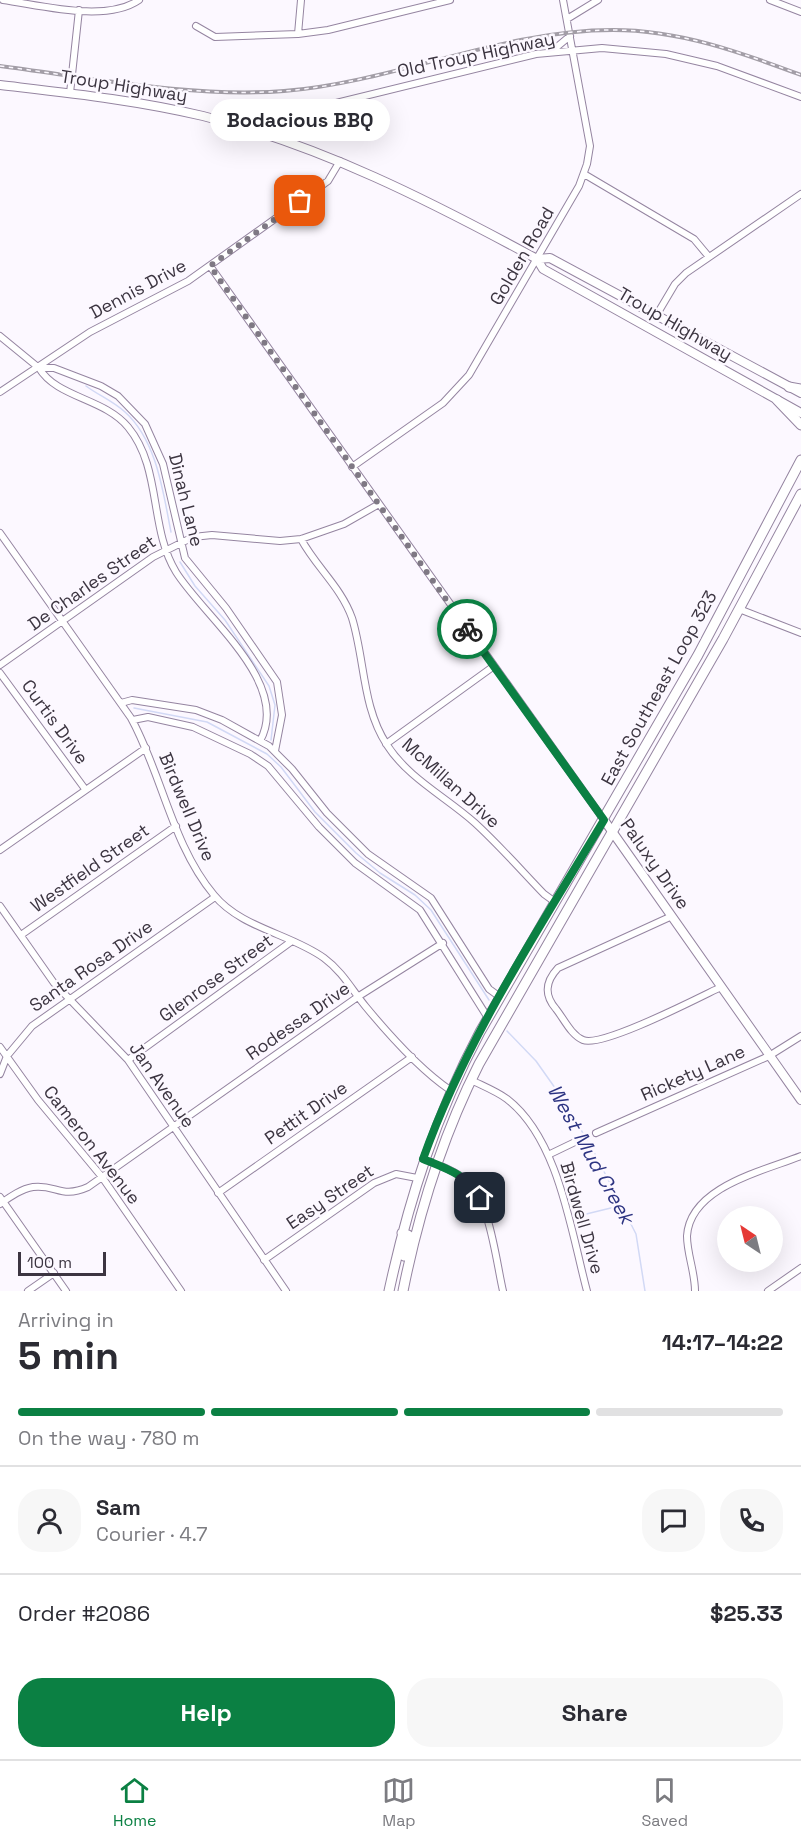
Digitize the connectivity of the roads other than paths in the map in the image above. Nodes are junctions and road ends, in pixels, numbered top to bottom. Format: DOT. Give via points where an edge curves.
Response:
graph roads {
  1 [pos="3,0"];
  2 [pos="139,0"];
  3 [pos="301,0"];
  4 [pos="450,0"];
  5 [pos="563,0"];
  6 [pos="598,0"];
  7 [pos="770,0"];
  8 [pos="18,1"];
  9 [pos="79,10"];
  10 [pos="801,12"];
  11 [pos="567,20"];
  12 [pos="195,26"];
  13 [pos="298,34"];
  14 [pos="570,36"];
  15 [pos="572,50"];
  16 [pos="550,53"];
  17 [pos="0,85"];
  18 [pos="70,93"];
  19 [pos="801,97"];
  20 [pos="269,135"];
  21 [pos="340,161"];
  22 [pos="584,174"];
  23 [pos="801,194"];
  24 [pos="710,257"];
  25 [pos="537,259"];
  26 [pos="210,266"];
  27 [pos="656,316"];
  28 [pos="0,336"];
  29 [pos="39,368"];
  30 [pos="789,387"];
  31 [pos="801,391"];
  32 [pos="0,392"];
  33 [pos="777,400"];
  34 [pos="801,413"];
  35 [pos="801,425"];
  36 [pos="801,460"];
  37 [pos="352,467"];
  38 [pos="801,494"];
  39 [pos="379,504"];
  40 [pos="0,533"];
  41 [pos="301,539"];
  42 [pos="181,542"];
  43 [pos="166,549"];
  44 [pos="739,609"];
  45 [pos="62,622"];
  46 [pos="801,633"];
  47 [pos="0,665"];
  48 [pos="494,666"];
  49 [pos="0,673"];
  50 [pos="122,703"];
  51 [pos="133,720"];
  52 [pos="260,741"];
  53 [pos="386,744"];
  54 [pos="146,748"];
  55 [pos="275,751"];
  56 [pos="85,789"];
  57 [pos="604,820"];
  58 [pos="177,826"];
  59 [pos="611,830"];
  60 [pos="0,850"];
  61 [pos="215,897"];
  62 [pos="555,902"];
  63 [pos="0,906"];
  64 [pos="672,916"];
  65 [pos="21,935"];
  66 [pos="292,941"];
  67 [pos="443,943"];
  68 [pos="721,987"];
  69 [pos="359,996"];
  70 [pos="500,997"];
  71 [pos="70,1000"];
  72 [pos="488,1017"];
  73 [pos="801,1036"];
  74 [pos="0,1047"];
  75 [pos="7,1056"];
  76 [pos="769,1056"];
  77 [pos="412,1057"];
  78 [pos="128,1060"];
  79 [pos="0,1074"];
  80 [pos="471,1080"];
  81 [pos="450,1090"];
  82 [pos="801,1100"];
  83 [pos="172,1126"];
  84 [pos="596,1133"];
  85 [pos="575,1142"];
  86 [pos="548,1155"];
  87 [pos="801,1156"];
  88 [pos="423,1159"];
  89 [pos="436,1164"];
  90 [pos="102,1177"];
  91 [pos="417,1178"];
  92 [pos="218,1193"];
  93 [pos="1,1201"];
  94 [pos="402,1233"];
  95 [pos="264,1260"];
  96 [pos="801,1268"];
  97 [pos="54,1274"];
  98 [pos="28,1291"];
  99 [pos="66,1291"];
  100 [pos="181,1291"];
  101 [pos="286,1291"];
  102 [pos="389,1291"];
  103 [pos="396,1291"];
  104 [pos="403,1291"];
  105 [pos="503,1291"];
  106 [pos="587,1291"];
  107 [pos="694,1291"];
  108 [pos="768,1291"];
  1 -- 8 [label="street"];
  2 -- 9 [label="street" via="118,9"];
  3 -- 13 [label="street"];
  4 -- 13 [label="street"];
  5 -- 11 [label="street, Golden Road"];
  6 -- 11 [label="street"];
  7 -- 10 [label="street"];
  8 -- 9 [label="street"];
  9 -- 18 [label="street"];
  11 -- 14 [label="street, Golden Road"];
  12 -- 13 [label="street" via="215,37"];
  14 -- 15 [label="street, Golden Road"];
  14 -- 16 [label="street"];
  15 -- 16 [label="street, Old Troup Highway"];
  15 -- 19 [label="street, Old Troup Highway" via="602,48 666,54 717,66"];
  15 -- 22 [label="street, Golden Road" via="590,146"];
  16 -- 20 [label="street, Old Troup Highway" via="468,69 328,105 292,117"];
  17 -- 18 [label="main road, Troup Highway"];
  18 -- 20 [label="main road, Troup Highway" via="133,101"];
  20 -- 21 [label="main road, Troup Highway"];
  21 -- 25 [label="main road, Troup Highway" via="411,192"];
  21 -- 26 [label="street, Dennis Drive" via="328,181"];
  22 -- 24 [label="street" via="694,239"];
  22 -- 25 [label="street, Golden Road"];
  23 -- 24 [label="street"];
  24 -- 27 [label="street" via="675,284"];
  25 -- 27 [label="main road, Troup Highway" via="550,258"];
  25 -- 33 [label="main road, Troup Highway" via="543,269"];
  25 -- 37 [label="street, Golden Road" via="483,355 455,392"];
  26 -- 29 [label="street, Dennis Drive" via="96,328"];
  26 -- 37 [label="street, Paluxy Drive"];
  27 -- 30 [label="main road, Troup Highway"];
  28 -- 29 [label="street, Dinah Lane"];
  29 -- 32 [label="street, Dennis Drive"];
  29 -- 42 [label="street, Dinah Lane" via="54,368 101,386 118,396 145,424 163,464"];
  29 -- 43 [label="street, Dinah Lane" via="46,380 108,408 138,441 150,472"];
  30 -- 31 [label="highway"];
  33 -- 34 [label="main road, Troup Highway"];
  33 -- 35 [label="highway"];
  36 -- 57 [label="highway, East Southeast Loop 323" via="698,655"];
  37 -- 39 [label="street, Paluxy Drive"];
  38 -- 44 [label="highway, East Southeast Loop 323"];
  39 -- 41 [label="street, De Charles Street" via="344,524"];
  39 -- 48 [label="street, Paluxy Drive"];
  40 -- 45 [label="street, Birdwell Drive"];
  41 -- 42 [label="street, De Charles Street" via="212,535"];
  41 -- 53 [label="street, McMillan Drive" via="345,600 372,713"];
  42 -- 43 [label="street, De Charles Street"];
  42 -- 55 [label="street, Dinah Lane" via="193,570 226,608 277,682 282,715"];
  43 -- 45 [label="street, De Charles Street"];
  43 -- 52 [label="street, Dinah Lane" via="185,585 219,624 259,682 268,710"];
  44 -- 46 [label="street"];
  44 -- 59 [label="highway, East Southeast Loop 323"];
  45 -- 47 [label="street, De Charles Street"];
  45 -- 50 [label="street, Birdwell Drive"];
  48 -- 53 [label="street"];
  48 -- 57 [label="street, Paluxy Drive"];
  49 -- 56 [label="street, Curtis Drive"];
  50 -- 51 [label="street, Birdwell Drive"];
  50 -- 52 [label="street" via="132,700 196,710"];
  51 -- 54 [label="street, Birdwell Drive"];
  51 -- 67 [label="street" via="148,717 193,727 261,761 323,832 356,863 420,910"];
  52 -- 55 [label="street"];
  53 -- 62 [label="street, McMillan Drive" via="402,764 473,822"];
  54 -- 56 [label="street"];
  54 -- 58 [label="street, Birdwell Drive"];
  55 -- 70 [label="street" via="368,854 431,898 489,989"];
  56 -- 60 [label="street"];
  57 -- 59 [label="main road, Paluxy Drive"];
  57 -- 62 [label="highway, East Southeast Loop 323"];
  58 -- 61 [label="street, Birdwell Drive"];
  58 -- 65 [label="street, Westfield Street"];
  59 -- 64 [label="main road, Paluxy Drive"];
  59 -- 80 [label="highway, East Southeast Loop 323"];
  61 -- 66 [label="street, Birdwell Drive" via="237,915"];
  61 -- 71 [label="street, Santa Rosa Drive"];
  62 -- 70 [label="highway, East Southeast Loop 323"];
  63 -- 65 [label="street, Jan Avenue"];
  64 -- 68 [label="main road, Paluxy Drive"];
  64 -- 68 [label="street" via="564,964 548,982 549,1000 576,1036 591,1043"];
  65 -- 71 [label="street, Jan Avenue"];
  66 -- 69 [label="street, Birdwell Drive" via="330,963"];
  66 -- 78 [label="street, Glenrose Street"];
  67 -- 69 [label="street, Rodessa Drive"];
  67 -- 72 [label="street"];
  68 -- 76 [label="main road, Paluxy Drive"];
  69 -- 77 [label="street, Birdwell Drive"];
  69 -- 83 [label="street, Rodessa Drive"];
  70 -- 72 [label="highway, East Southeast Loop 323"];
  71 -- 75 [label="street, Santa Rosa Drive" via="32,1026"];
  71 -- 78 [label="street, Jan Avenue"];
  72 -- 81 [label="highway, East Southeast Loop 323"];
  73 -- 76 [label="street, Rickety Lane"];
  74 -- 75 [label="street, Cameron Avenue"];
  75 -- 79 [label="street, Santa Rosa Drive"];
  75 -- 90 [label="street, Cameron Avenue"];
  76 -- 82 [label="main road, Paluxy Drive"];
  76 -- 84 [label="street, Rickety Lane"];
  77 -- 81 [label="street, Birdwell Drive"];
  77 -- 92 [label="street, Pettit Drive"];
  78 -- 83 [label="street, Jan Avenue"];
  80 -- 86 [label="street, Birdwell Drive" via="513,1105"];
  80 -- 89 [label="highway, East Southeast Loop 323"];
  81 -- 88 [label="highway, East Southeast Loop 323"];
  83 -- 90 [label="street, Rodessa Drive"];
  83 -- 92 [label="street, Jan Avenue"];
  85 -- 86 [label="street"];
  86 -- 106 [label="street, Birdwell Drive" via="561,1186"];
  87 -- 107 [label="street" via="720,1189 701,1203 691,1218 687,1236"];
  88 -- 89 [label="street"];
  88 -- 91 [label="highway, East Southeast Loop 323"];
  89 -- 104 [label="highway, East Southeast Loop 323"];
  89 -- 105 [label="street" via="464,1179 478,1194"];
  90 -- 93 [label="street, Rodessa Drive" via="80,1191 34,1187"];
  90 -- 100 [label="street, Cameron Avenue"];
  91 -- 94 [label="highway, East Southeast Loop 323"];
  91 -- 95 [label="street, Easy Street" via="396,1174 374,1183"];
  92 -- 95 [label="street, Jan Avenue"];
  93 -- 97 [label="street"];
  94 -- 102 [label="highway, East Southeast Loop 323"];
  94 -- 103 [label="highway" via="408,1237"];
  95 -- 101 [label="street, Jan Avenue"];
  96 -- 108 [label="street"];
  97 -- 98 [label="street"];
  97 -- 99 [label="street"];
}
